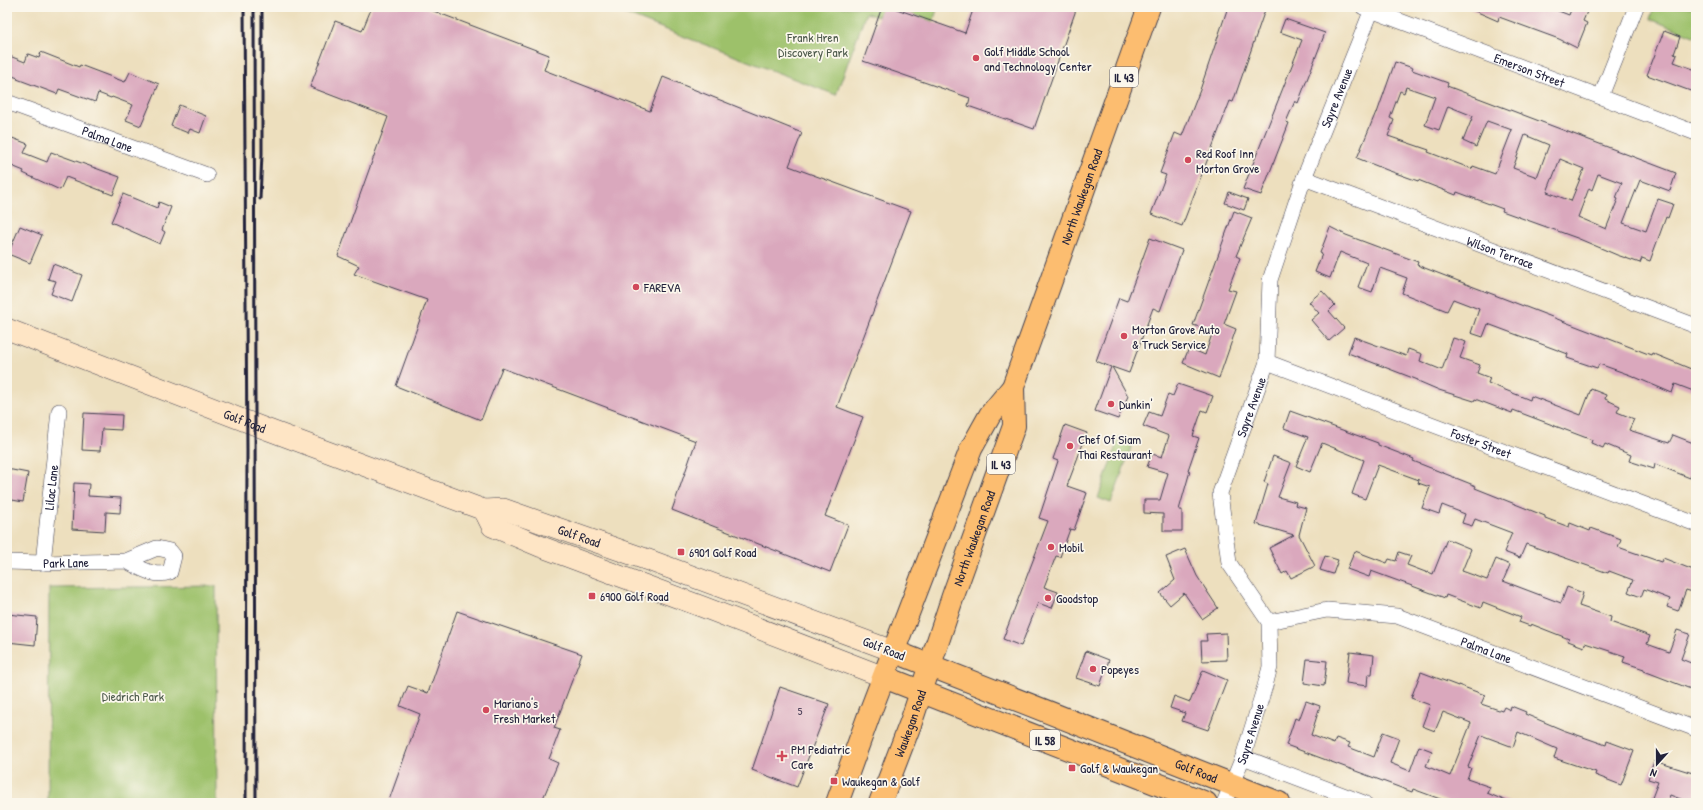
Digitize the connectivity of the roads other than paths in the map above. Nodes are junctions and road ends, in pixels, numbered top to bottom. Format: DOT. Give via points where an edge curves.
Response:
graph roads {
  1 [pos="1149,7"];
  2 [pos="1636,7"];
  3 [pos="1369,8"];
  4 [pos="1601,96"];
  5 [pos="7,102"];
  6 [pos="1696,132"];
  7 [pos="207,175"];
  8 [pos="1304,178"];
  9 [pos="1696,326"];
  10 [pos="7,330"];
  11 [pos="1267,362"];
  12 [pos="1013,387"];
  13 [pos="58,411"];
  14 [pos="484,510"];
  15 [pos="1696,524"];
  16 [pos="126,561"];
  17 [pos="7,562"];
  18 [pos="43,563"];
  19 [pos="1269,622"];
  20 [pos="893,652"];
  21 [pos="930,666"];
  22 [pos="884,677"];
  23 [pos="921,692"];
  24 [pos="1696,729"];
  25 [pos="1243,757"];
  26 [pos="1228,794"];
  27 [pos="837,803"];
  28 [pos="880,803"];
  29 [pos="1206,803"];
  30 [pos="1279,803"];
  31 [pos="1364,803"];
  1 -- 12 [label="main road, North Waukegan Road / IL 43"];
  2 -- 4 [label="street"];
  3 -- 4 [label="street, Emerson Street"];
  3 -- 8 [label="street, Sayre Avenue"];
  4 -- 6 [label="street, Emerson Street"];
  5 -- 7 [label="street, Palma Lane"];
  8 -- 9 [label="street, Wilson Terrace"];
  8 -- 11 [label="street, Sayre Avenue" via="1270,280"];
  10 -- 14 [label="main road, Golf Road"];
  11 -- 15 [label="street, Foster Street"];
  11 -- 19 [label="street, Sayre Avenue" via="1220,493 1229,563"];
  12 -- 20 [label="main road, North Waukegan Road / IL 43" via="990,415 971,449"];
  12 -- 21 [label="main road, North Waukegan Road / IL 43" via="1014,426"];
  13 -- 18 [label="street, Lilac Lane"];
  14 -- 20 [label="main road, Golf Road" via="503,509 651,561"];
  14 -- 22 [label="main road, Golf Road" via="492,526 535,544"];
  16 -- 18 [label="street, Park Lane"];
  17 -- 18 [label="street, Park Lane"];
  19 -- 24 [label="street, Palma Lane" via="1327,610 1397,616"];
  19 -- 25 [label="street, Sayre Avenue" via="1270,667"];
  20 -- 21 [label="main road, Golf Road"];
  20 -- 22 [label="main road, IL 43"];
  21 -- 23 [label="main road, Waukegan Road / IL 43"];
  21 -- 26 [label="main road, Golf Road / IL 58"];
  22 -- 23 [label="main road, Golf Road / IL 58"];
  22 -- 27 [label="main road, IL 43"];
  23 -- 28 [label="main road, Waukegan Road / IL 43"];
  23 -- 29 [label="main road, Golf Road / IL 58"];
  25 -- 26 [label="street, Sayre Avenue"];
  25 -- 31 [label="street"];
  26 -- 30 [label="main road, Golf Road / IL 58"];
}
